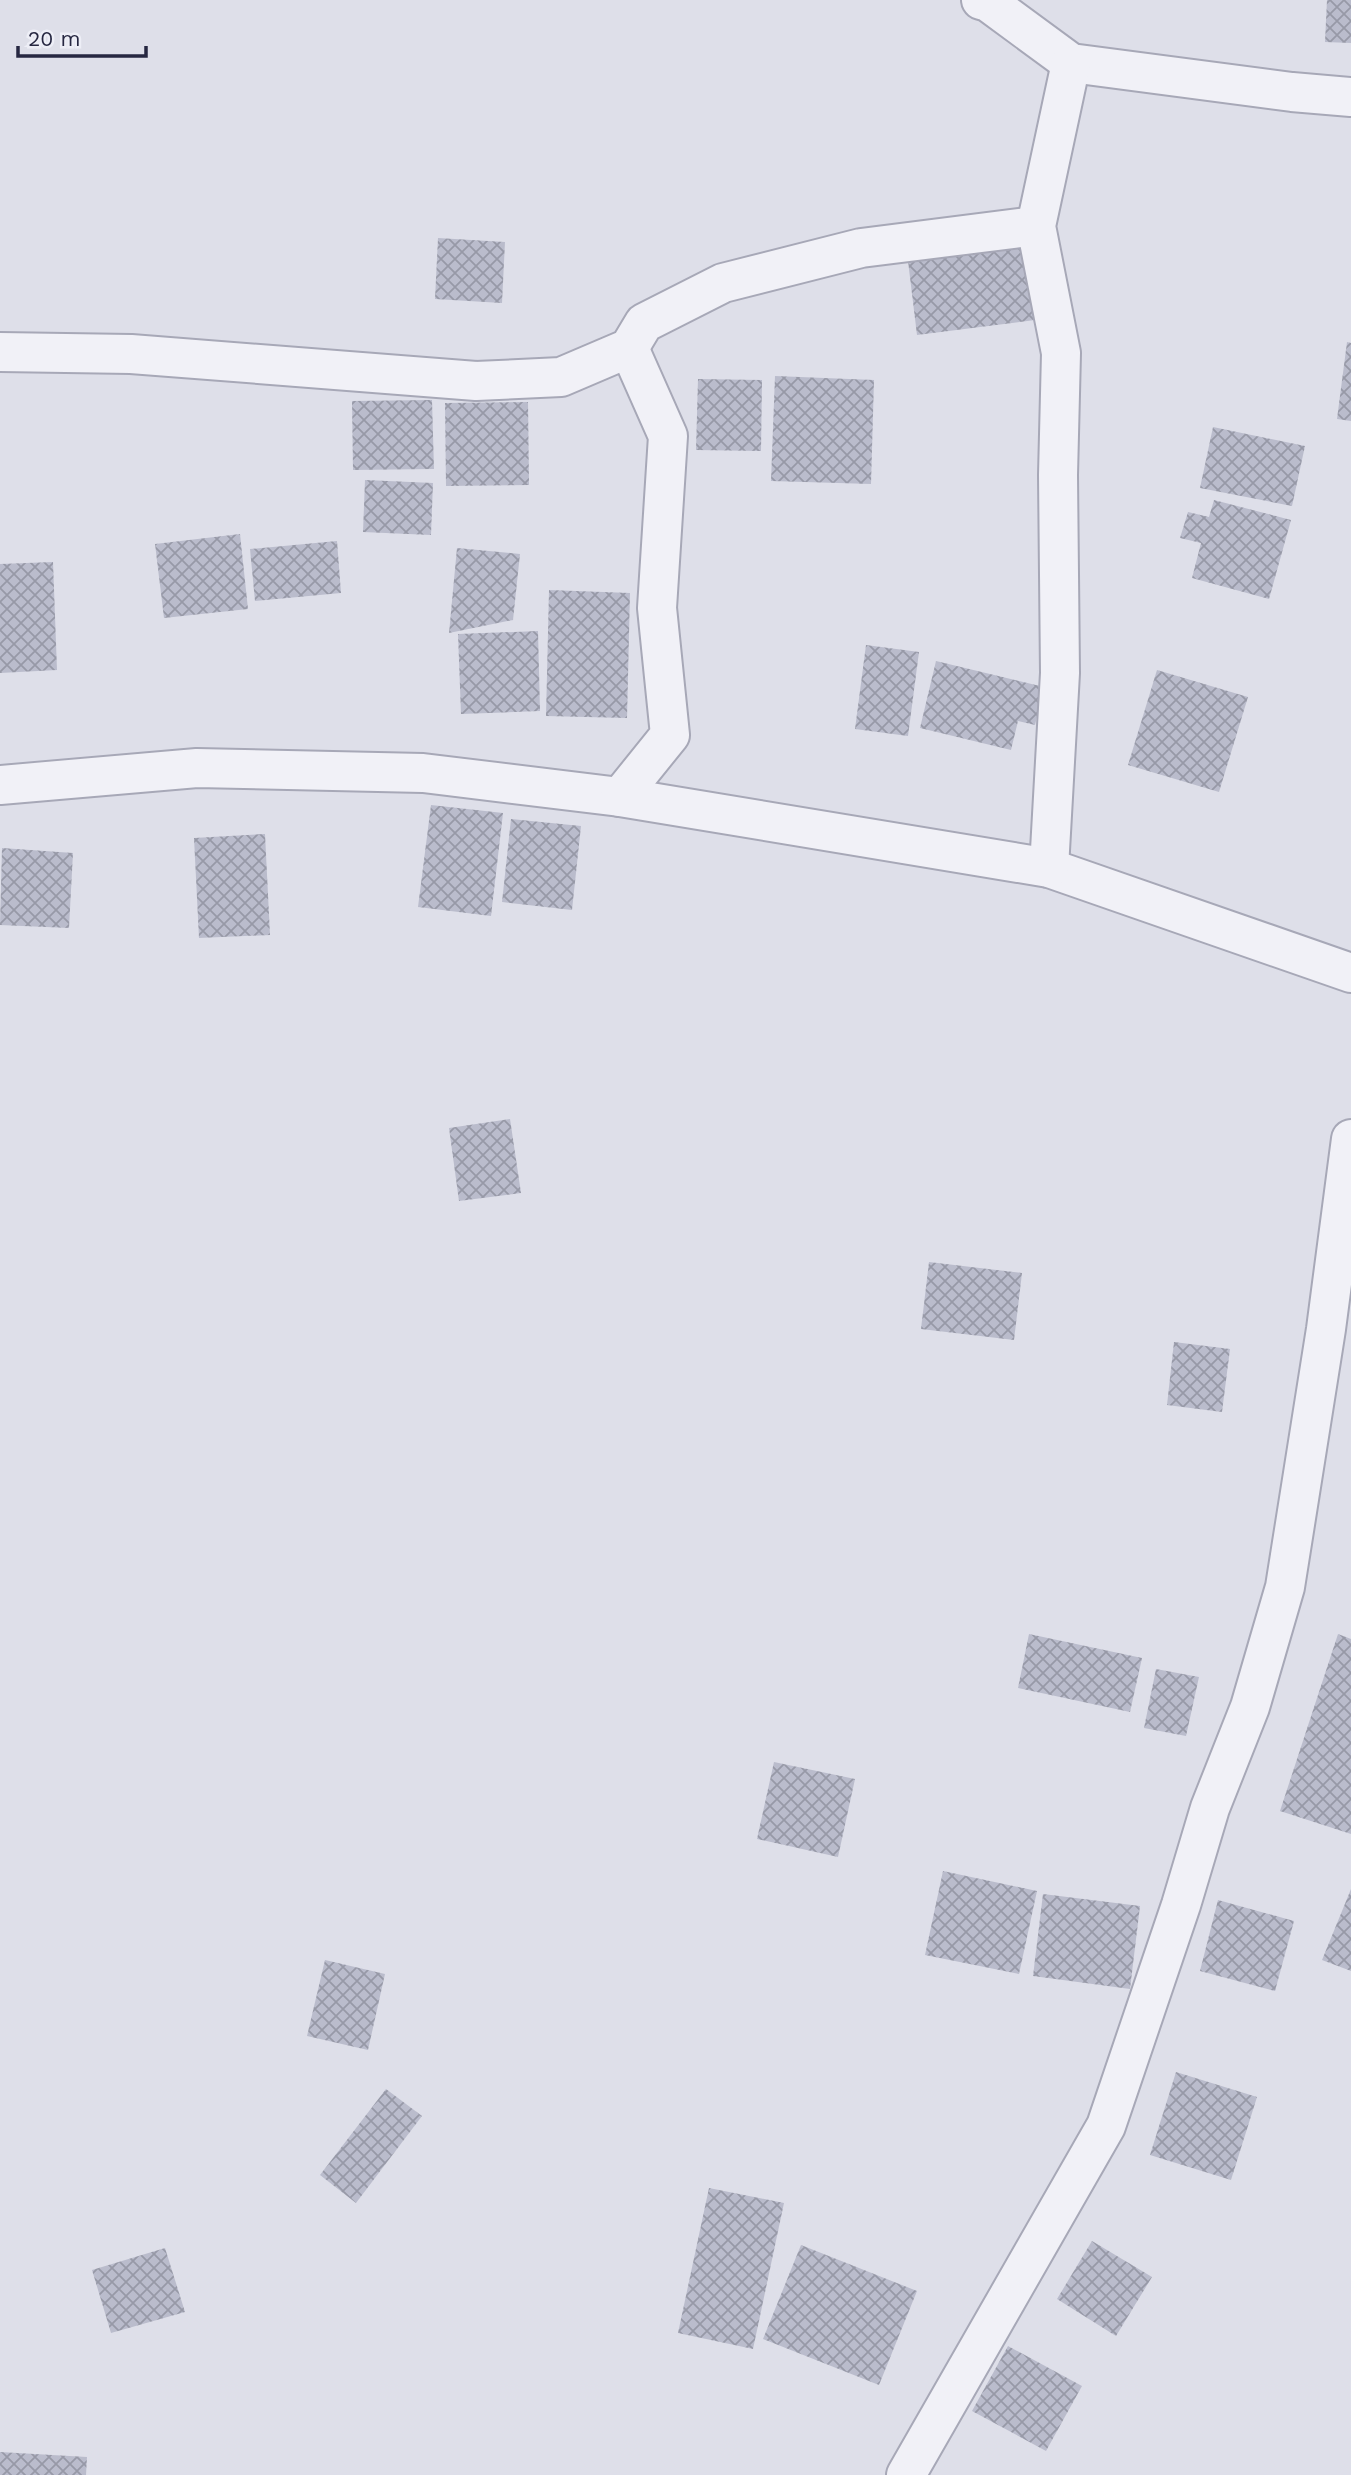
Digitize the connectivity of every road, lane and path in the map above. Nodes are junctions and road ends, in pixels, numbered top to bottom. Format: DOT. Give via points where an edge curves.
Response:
graph roads {
  1 [pos="981,0"];
  2 [pos="1071,63"];
  3 [pos="1351,97"];
  4 [pos="1036,226"];
  5 [pos="629,348"];
  6 [pos="0,352"];
  7 [pos="0,785"];
  8 [pos="620,797"];
  9 [pos="1049,868"];
  10 [pos="1351,973"];
  11 [pos="1351,1139"];
  12 [pos="906,2475"];
  1 -- 2 [label="street"];
  2 -- 3 [label="street"];
  2 -- 4 [label="street"];
  4 -- 5 [label="street" via="861,247 723,283 644,323"];
  4 -- 9 [label="street" via="1061,353 1060,673"];
  5 -- 6 [label="street" via="561,377 476,381 131,354"];
  5 -- 8 [label="street" via="668,436 657,608 670,734"];
  7 -- 8 [label="street" via="210,768 423,773"];
  8 -- 9 [label="street"];
  9 -- 10 [label="street"];
  11 -- 12 [label="street" via="1285,1587 1250,1706 1210,1808 1106,2126"];
}
